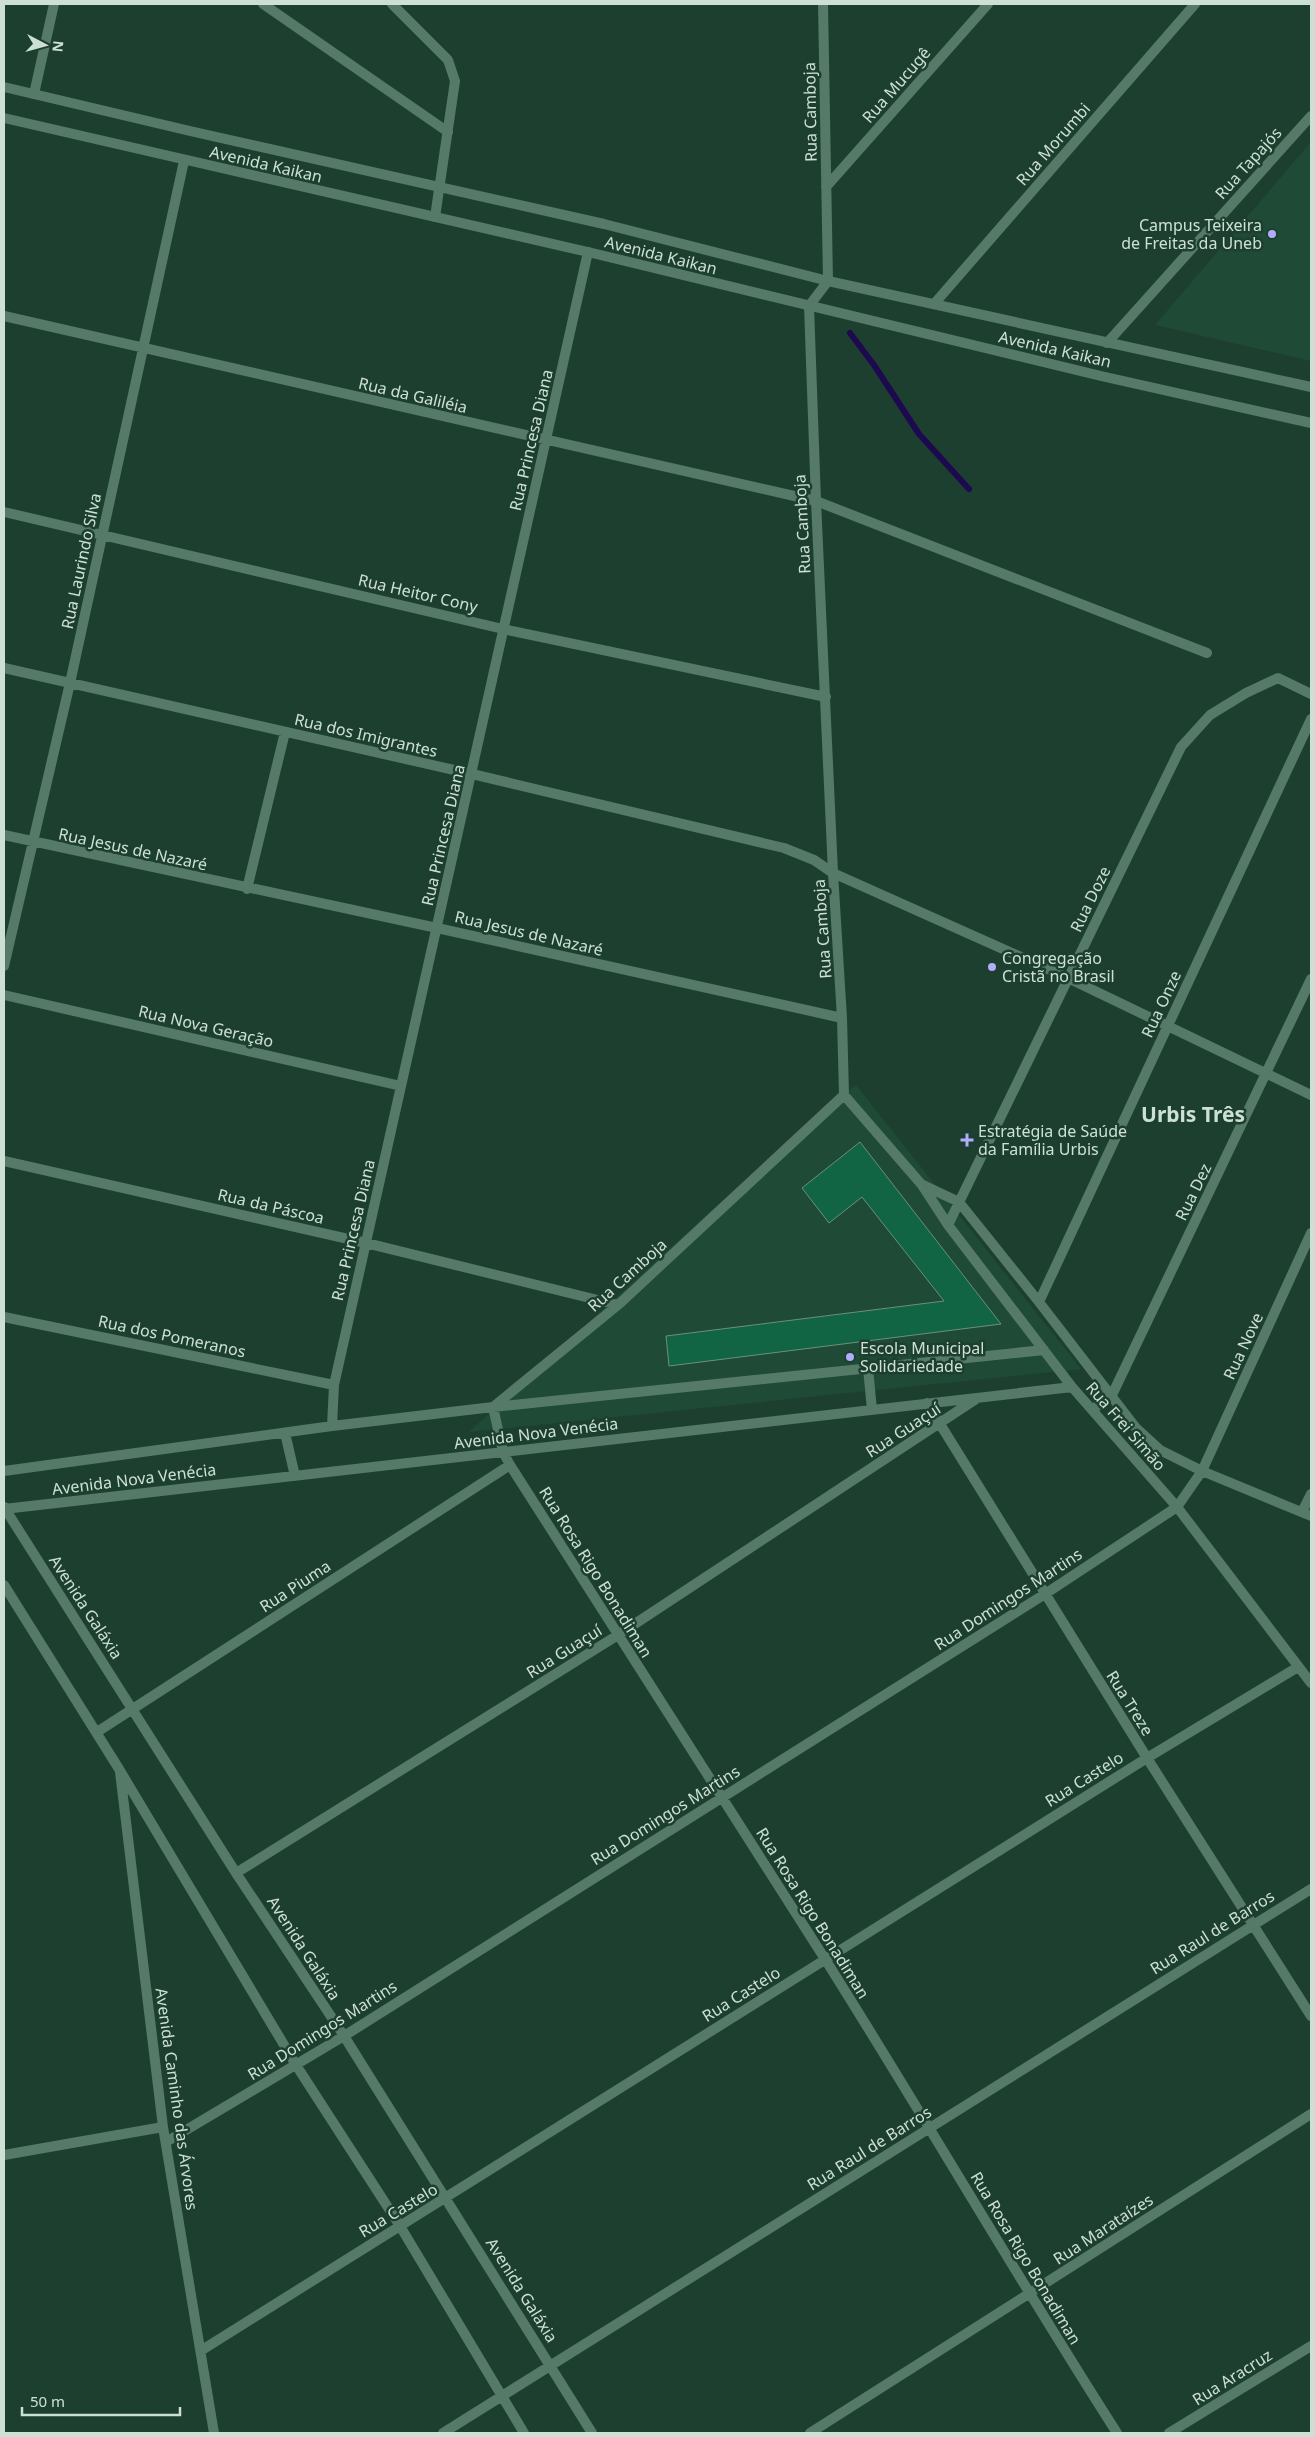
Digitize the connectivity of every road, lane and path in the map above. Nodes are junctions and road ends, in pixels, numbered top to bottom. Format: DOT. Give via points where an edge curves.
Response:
graph roads {
  1 [pos="54,4"];
  2 [pos="263,4"];
  3 [pos="392,4"];
  4 [pos="823,4"];
  5 [pos="988,4"];
  6 [pos="1196,4"];
  7 [pos="4,87"];
  8 [pos="34,94"];
  9 [pos="1311,116"];
  10 [pos="4,118"];
  11 [pos="448,132"];
  12 [pos="184,160"];
  13 [pos="826,187"];
  14 [pos="440,188"];
  15 [pos="435,218"];
  16 [pos="588,252"];
  17 [pos="828,281"];
  18 [pos="934,304"];
  19 [pos="809,306"];
  20 [pos="4,316"];
  21 [pos="1107,343"];
  22 [pos="144,347"];
  23 [pos="1311,387"];
  24 [pos="1311,423"];
  25 [pos="546,442"];
  26 [pos="816,501"];
  27 [pos="4,512"];
  28 [pos="102,535"];
  29 [pos="503,628"];
  30 [pos="1207,653"];
  31 [pos="4,668"];
  32 [pos="70,683"];
  33 [pos="1311,694"];
  34 [pos="826,697"];
  35 [pos="1311,719"];
  36 [pos="285,732"];
  37 [pos="472,774"];
  38 [pos="4,835"];
  39 [pos="33,842"];
  40 [pos="833,873"];
  41 [pos="247,889"];
  42 [pos="437,928"];
  43 [pos="4,966"];
  44 [pos="1068,978"];
  45 [pos="1311,979"];
  46 [pos="4,995"];
  47 [pos="842,1018"];
  48 [pos="1167,1024"];
  49 [pos="1266,1074"];
  50 [pos="401,1086"];
  51 [pos="844,1095"];
  52 [pos="1311,1095"];
  53 [pos="4,1161"];
  54 [pos="922,1185"];
  55 [pos="959,1202"];
  56 [pos="948,1225"];
  57 [pos="1311,1233"];
  58 [pos="366,1243"];
  59 [pos="1039,1302"];
  60 [pos="618,1305"];
  61 [pos="4,1317"];
  62 [pos="1044,1350"];
  63 [pos="868,1368"];
  64 [pos="334,1385"];
  65 [pos="1072,1387"];
  66 [pos="1112,1395"];
  67 [pos="978,1398"];
  68 [pos="927,1403"];
  69 [pos="493,1407"];
  70 [pos="872,1410"];
  71 [pos="1092,1410"];
  72 [pos="941,1424"];
  73 [pos="332,1426"];
  74 [pos="285,1433"];
  75 [pos="503,1452"];
  76 [pos="510,1465"];
  77 [pos="4,1471"];
  78 [pos="1202,1471"];
  79 [pos="294,1476"];
  80 [pos="1311,1494"];
  81 [pos="1177,1507"];
  82 [pos="4,1508"];
  83 [pos="1307,1514"];
  84 [pos="4,1585"];
  85 [pos="1045,1594"];
  86 [pos="618,1634"];
  87 [pos="1298,1667"];
  88 [pos="1311,1683"];
  89 [pos="133,1708"];
  90 [pos="97,1732"];
  91 [pos="1146,1758"];
  92 [pos="119,1769"];
  93 [pos="722,1796"];
  94 [pos="236,1873"];
  95 [pos="1311,1889"];
  96 [pos="1253,1924"];
  97 [pos="825,1959"];
  98 [pos="1311,2016"];
  99 [pos="344,2036"];
  100 [pos="296,2065"];
  101 [pos="1311,2114"];
  102 [pos="163,2127"];
  103 [pos="930,2127"];
  104 [pos="166,2142"];
  105 [pos="4,2155"];
  106 [pos="446,2198"];
  107 [pos="400,2226"];
  108 [pos="1028,2295"];
  109 [pos="1311,2346"];
  110 [pos="202,2350"];
  111 [pos="551,2365"];
  112 [pos="501,2398"];
  113 [pos="214,2433"];
  114 [pos="443,2433"];
  115 [pos="524,2433"];
  116 [pos="592,2433"];
  117 [pos="810,2433"];
  118 [pos="1117,2433"];
  119 [pos="1169,2433"];
  1 -- 8 [label="street"];
  2 -- 11 [label="street"];
  3 -- 11 [label="street" via="448,60 456,81"];
  4 -- 13 [label="street, Rua Camboja"];
  5 -- 13 [label="street, Rua Mucugê"];
  6 -- 18 [label="street, Rua Morumbi"];
  7 -- 8 [label="street, Avenida Kaikan"];
  8 -- 14 [label="street, Avenida Kaikan"];
  9 -- 21 [label="street, Rua Tapajós"];
  10 -- 12 [label="street, Avenida Kaikan"];
  11 -- 14 [label="street"];
  12 -- 15 [label="street, Avenida Kaikan"];
  12 -- 22 [label="street, Rua Laurindo Silva"];
  13 -- 17 [label="street, Rua Camboja"];
  14 -- 15 [label="street"];
  14 -- 17 [label="street, Avenida Kaikan" via="604,224"];
  15 -- 16 [label="street, Avenida Kaikan"];
  16 -- 19 [label="street, Avenida Kaikan"];
  16 -- 25 [label="street, Rua Princesa Diana"];
  17 -- 18 [label="street, Avenida Kaikan"];
  17 -- 19 [label="street"];
  18 -- 21 [label="street, Avenida Kaikan"];
  19 -- 24 [label="street, Avenida Kaikan"];
  19 -- 26 [label="street, Rua Camboja"];
  20 -- 22 [label="street, Rua da Galiléia"];
  21 -- 23 [label="street, Avenida Kaikan"];
  22 -- 25 [label="street, Rua da Galiléia"];
  22 -- 28 [label="street, Rua Laurindo Silva"];
  25 -- 26 [label="street, Rua da Galiléia"];
  25 -- 29 [label="street, Rua Princesa Diana"];
  26 -- 30 [label="street, Rua da Galiléia"];
  26 -- 34 [label="street, Rua Camboja"];
  27 -- 28 [label="street, Rua Heitor Cony"];
  28 -- 29 [label="street, Rua Heitor Cony"];
  28 -- 32 [label="street, Rua Laurindo Silva"];
  29 -- 34 [label="street, Rua Heitor Cony"];
  29 -- 37 [label="street, Rua Princesa Diana"];
  31 -- 32 [label="street, Rua dos Imigrantes"];
  32 -- 36 [label="street, Rua dos Imigrantes"];
  32 -- 39 [label="street, Rua Laurindo Silva"];
  33 -- 44 [label="street, Rua Doze" via="1278,678 1210,715 1181,746"];
  34 -- 40 [label="street, Rua Camboja"];
  35 -- 48 [label="street, Rua Onze"];
  36 -- 37 [label="street, Rua dos Imigrantes"];
  36 -- 41 [label="street"];
  37 -- 40 [label="street, Rua dos Imigrantes" via="784,848 814,860"];
  37 -- 42 [label="street, Rua Princesa Diana"];
  38 -- 39 [label="street, Rua Jesus de Nazaré"];
  39 -- 41 [label="street, Rua Jesus de Nazaré"];
  39 -- 43 [label="street, Rua Laurindo Silva"];
  40 -- 44 [label="street, Rua dos Imigrantes"];
  40 -- 47 [label="street, Rua Camboja"];
  41 -- 42 [label="street, Rua Jesus de Nazaré"];
  42 -- 47 [label="street, Rua Jesus de Nazaré"];
  42 -- 50 [label="street, Rua Princesa Diana"];
  44 -- 48 [label="street, Rua dos Imigrantes"];
  44 -- 55 [label="street, Rua Doze"];
  45 -- 49 [label="street, Rua Dez"];
  46 -- 50 [label="street, Rua Nova Geração"];
  47 -- 51 [label="street, Rua Camboja"];
  48 -- 49 [label="street, Rua dos Imigrantes"];
  48 -- 59 [label="street, Rua Onze"];
  49 -- 52 [label="street, Rua dos Imigrantes"];
  49 -- 66 [label="street, Rua Dez"];
  50 -- 58 [label="street, Rua Princesa Diana"];
  51 -- 54 [label="street, Rua Frei Simão"];
  51 -- 60 [label="street, Rua Camboja"];
  53 -- 58 [label="street, Rua da Páscoa"];
  54 -- 55 [label="street, Rua Frei Simão"];
  54 -- 56 [label="street, Rua Frei Simão"];
  55 -- 56 [label="street, Rua Doze"];
  55 -- 59 [label="street, Rua Frei Simão"];
  56 -- 62 [label="street, Rua Frei Simão"];
  57 -- 78 [label="street, Rua Nove"];
  58 -- 60 [label="street, Rua da Páscoa"];
  58 -- 64 [label="street, Rua Princesa Diana"];
  59 -- 66 [label="street, Rua Frei Simão"];
  60 -- 69 [label="street, Rua Camboja"];
  61 -- 64 [label="street, Rua dos Pomeranos"];
  62 -- 63 [label="street, Avenida Nova Venécia"];
  62 -- 65 [label="street, Rua Frei Simão"];
  63 -- 69 [label="street, Avenida Nova Venécia"];
  63 -- 70 [label="street"];
  64 -- 73 [label="street, Rua Princesa Diana"];
  65 -- 67 [label="street, Avenida Nova Venécia"];
  65 -- 71 [label="street, Rua Frei Simão"];
  66 -- 71 [label="street, Rua Dez"];
  66 -- 78 [label="street" via="1136,1428 1160,1450"];
  67 -- 68 [label="street, Avenida Nova Venécia"];
  67 -- 72 [label="street, Rua Guaçuí"];
  68 -- 70 [label="street, Avenida Nova Venécia"];
  68 -- 72 [label="street, Rua Treze"];
  69 -- 73 [label="street, Avenida Nova Venécia"];
  69 -- 75 [label="street, Rua Rosa Rigo Bonadiman"];
  70 -- 75 [label="street, Avenida Nova Venécia"];
  71 -- 81 [label="street, Rua Frei Simão"];
  72 -- 85 [label="street, Rua Treze"];
  72 -- 86 [label="street, Rua Guaçuí"];
  73 -- 74 [label="street, Avenida Nova Venécia"];
  74 -- 77 [label="street, Avenida Nova Venécia"];
  74 -- 79 [label="street"];
  75 -- 76 [label="street, Rua Rosa Rigo Bonadiman"];
  75 -- 79 [label="street, Avenida Nova Venécia"];
  76 -- 86 [label="street, Rua Rosa Rigo Bonadiman"];
  76 -- 89 [label="street, Rua Piuma"];
  78 -- 81 [label="street, Rua Nove"];
  78 -- 83 [label="street"];
  79 -- 82 [label="street, Avenida Nova Venécia"];
  80 -- 83 [label="street"];
  81 -- 85 [label="street, Rua Domingos Martins"];
  81 -- 87 [label="street, Rua Frei Simão"];
  82 -- 89 [label="street, Avenida Galáxia"];
  84 -- 90 [label="street"];
  85 -- 91 [label="street, Rua Treze"];
  85 -- 93 [label="street, Rua Domingos Martins"];
  86 -- 93 [label="street, Rua Rosa Rigo Bonadiman"];
  86 -- 94 [label="street, Rua Guaçuí"];
  87 -- 88 [label="street, Rua Frei Simão"];
  87 -- 91 [label="street, Rua Castelo"];
  89 -- 90 [label="street, Rua Piuma"];
  89 -- 94 [label="street, Avenida Galáxia"];
  90 -- 92 [label="street"];
  91 -- 96 [label="street, Rua Treze"];
  91 -- 97 [label="street, Rua Castelo"];
  92 -- 100 [label="street"];
  92 -- 102 [label="street, Avenida Caminho das Árvores"];
  93 -- 97 [label="street, Rua Rosa Rigo Bonadiman"];
  93 -- 99 [label="street, Rua Domingos Martins"];
  94 -- 99 [label="street, Avenida Galáxia"];
  95 -- 96 [label="street, Rua Raul de Barros"];
  96 -- 98 [label="street, Rua Treze"];
  96 -- 103 [label="street, Rua Raul de Barros"];
  97 -- 103 [label="street, Rua Rosa Rigo Bonadiman"];
  97 -- 106 [label="street, Rua Castelo"];
  99 -- 100 [label="street, Rua Domingos Martins"];
  99 -- 106 [label="street, Avenida Galáxia"];
  100 -- 104 [label="street, Rua Domingos Martins"];
  100 -- 107 [label="street"];
  101 -- 108 [label="street, Rua Marataízes"];
  102 -- 104 [label="street, Avenida Caminho das Árvores"];
  102 -- 105 [label="street"];
  103 -- 108 [label="street, Rua Rosa Rigo Bonadiman"];
  103 -- 111 [label="street, Rua Raul de Barros"];
  104 -- 110 [label="street, Avenida Caminho das Árvores"];
  106 -- 107 [label="street, Rua Castelo"];
  106 -- 111 [label="street, Avenida Galáxia"];
  107 -- 110 [label="street, Rua Castelo"];
  107 -- 112 [label="street"];
  108 -- 117 [label="street, Rua Marataízes"];
  108 -- 118 [label="street, Rua Rosa Rigo Bonadiman"];
  109 -- 119 [label="street, Rua Aracruz"];
  110 -- 113 [label="street, Avenida Caminho das Árvores"];
  111 -- 112 [label="street, Rua Raul de Barros"];
  111 -- 116 [label="street, Avenida Galáxia"];
  112 -- 114 [label="street, Rua Raul de Barros"];
  112 -- 115 [label="street"];
}
